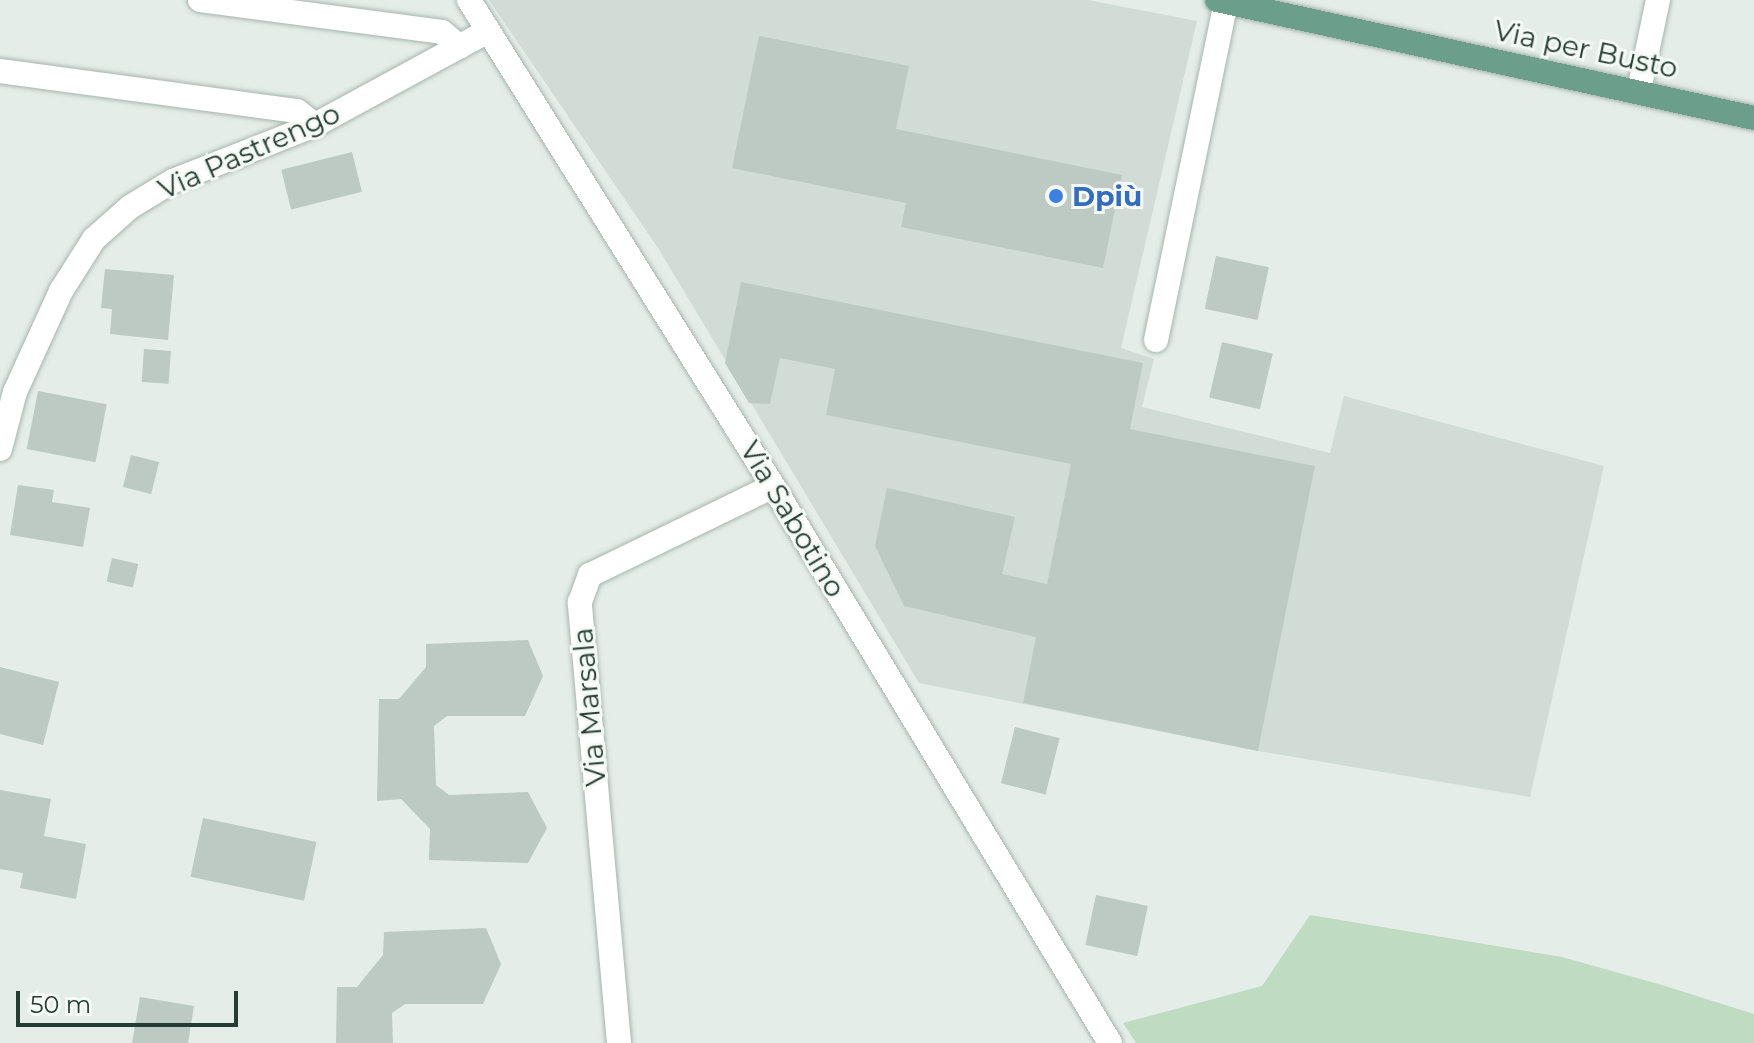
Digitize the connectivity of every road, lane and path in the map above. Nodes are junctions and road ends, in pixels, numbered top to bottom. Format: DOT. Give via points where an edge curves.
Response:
graph roads {
  1 [pos="200,0"];
  2 [pos="469,0"];
  3 [pos="1658,0"];
  4 [pos="1221,1"];
  5 [pos="488,31"];
  6 [pos="460,47"];
  7 [pos="0,71"];
  8 [pos="1639,90"];
  9 [pos="1754,118"];
  10 [pos="315,125"];
  11 [pos="1156,340"];
  12 [pos="0,449"];
  13 [pos="773,486"];
  14 [pos="619,1043"];
  15 [pos="1110,1043"];
  1 -- 6 [label="street" via="442,32"];
  2 -- 5 [label="street, Via Sabotino"];
  3 -- 8 [label="street"];
  4 -- 8 [label="main road, Via per Busto"];
  4 -- 11 [label="street"];
  5 -- 6 [label="street, Via Pastrengo"];
  5 -- 13 [label="street, Via Sabotino"];
  6 -- 10 [label="street, Via Pastrengo"];
  7 -- 10 [label="street" via="297,111"];
  8 -- 9 [label="main road, Via per Busto"];
  10 -- 12 [label="street, Via Pastrengo" via="173,181 130,207 94,239 37,336"];
  13 -- 14 [label="street, Via Marsala" via="590,575 580,602"];
  13 -- 15 [label="street, Via Sabotino"];
}
